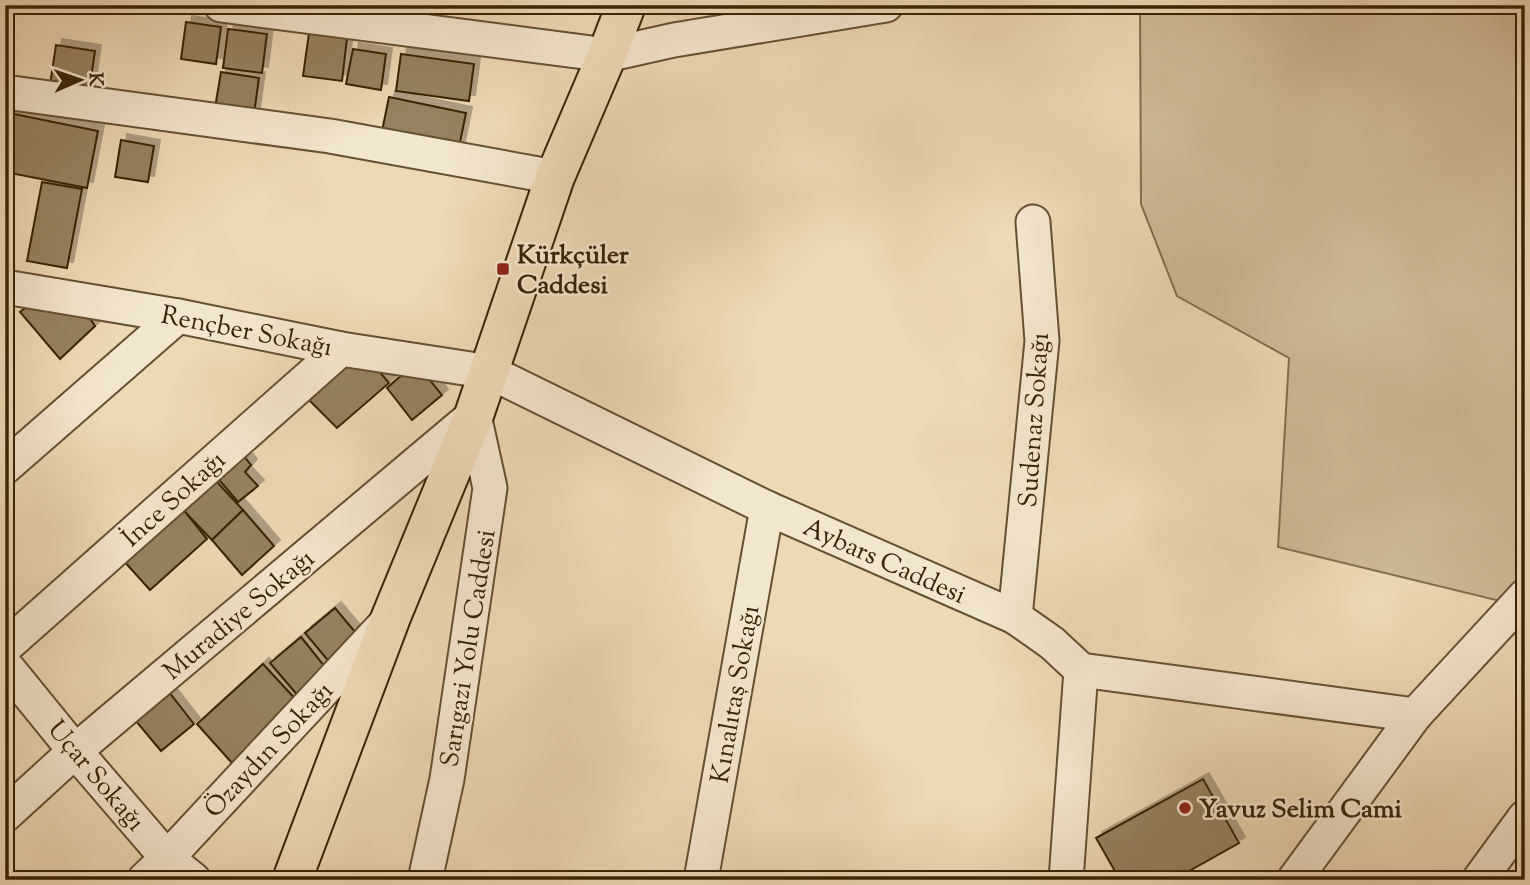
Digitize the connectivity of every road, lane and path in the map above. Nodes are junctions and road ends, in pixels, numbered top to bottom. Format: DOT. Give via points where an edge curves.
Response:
graph roads {
  1 [pos="221,5"];
  2 [pos="626,5"];
  3 [pos="886,5"];
  4 [pos="607,55"];
  5 [pos="5,92"];
  6 [pos="555,177"];
  7 [pos="1033,222"];
  8 [pos="9,292"];
  9 [pos="178,316"];
  10 [pos="341,349"];
  11 [pos="490,372"];
  12 [pos="474,415"];
  13 [pos="5,467"];
  14 [pos="767,508"];
  15 [pos="1525,596"];
  16 [pos="391,617"];
  17 [pos="1016,617"];
  18 [pos="5,647"];
  19 [pos="5,665"];
  20 [pos="1081,670"];
  21 [pos="1415,715"];
  22 [pos="75,751"];
  23 [pos="5,815"];
  24 [pos="1525,817"];
  25 [pos="156,869"];
  26 [pos="194,880"];
  27 [pos="292,880"];
  28 [pos="425,880"];
  29 [pos="701,880"];
  30 [pos="1066,880"];
  31 [pos="1294,880"];
  32 [pos="1479,880"];
  1 -- 4 [label="street"];
  2 -- 4 [label="main road"];
  3 -- 4 [label="street"];
  4 -- 6 [label="main road"];
  5 -- 6 [label="street" via="330,136"];
  6 -- 11 [label="main road"];
  7 -- 17 [label="street, Sudenaz Sokağı" via="1042,341"];
  8 -- 9 [label="street, Rençber Sokağı"];
  9 -- 10 [label="street, Rençber Sokağı"];
  9 -- 13 [label="street"];
  10 -- 11 [label="street, Rençber Sokağı"];
  10 -- 18 [label="street, İnce Sokağı"];
  11 -- 12 [label="main road"];
  11 -- 14 [label="street, Aybars Caddesi"];
  12 -- 16 [label="main road"];
  12 -- 22 [label="street, Muradiye Sokağı"];
  12 -- 28 [label="street, Sarıgazi Yolu Caddesi" via="490,488 447,779"];
  14 -- 17 [label="street, Aybars Caddesi"];
  14 -- 29 [label="street, Kınalıtaş Sokağı"];
  15 -- 21 [label="street"];
  16 -- 25 [label="street, Özaydın Sokağı"];
  16 -- 27 [label="main road"];
  17 -- 20 [label="street, Aybars Caddesi"];
  19 -- 22 [label="street, Uçar Sokağı"];
  20 -- 21 [label="street"];
  20 -- 30 [label="street"];
  21 -- 31 [label="street"];
  22 -- 23 [label="street, Muradiye Sokağı"];
  22 -- 25 [label="street, Uçar Sokağı"];
  24 -- 32 [label="street"];
  25 -- 26 [label="street, Uçar Sokağı"];
}
